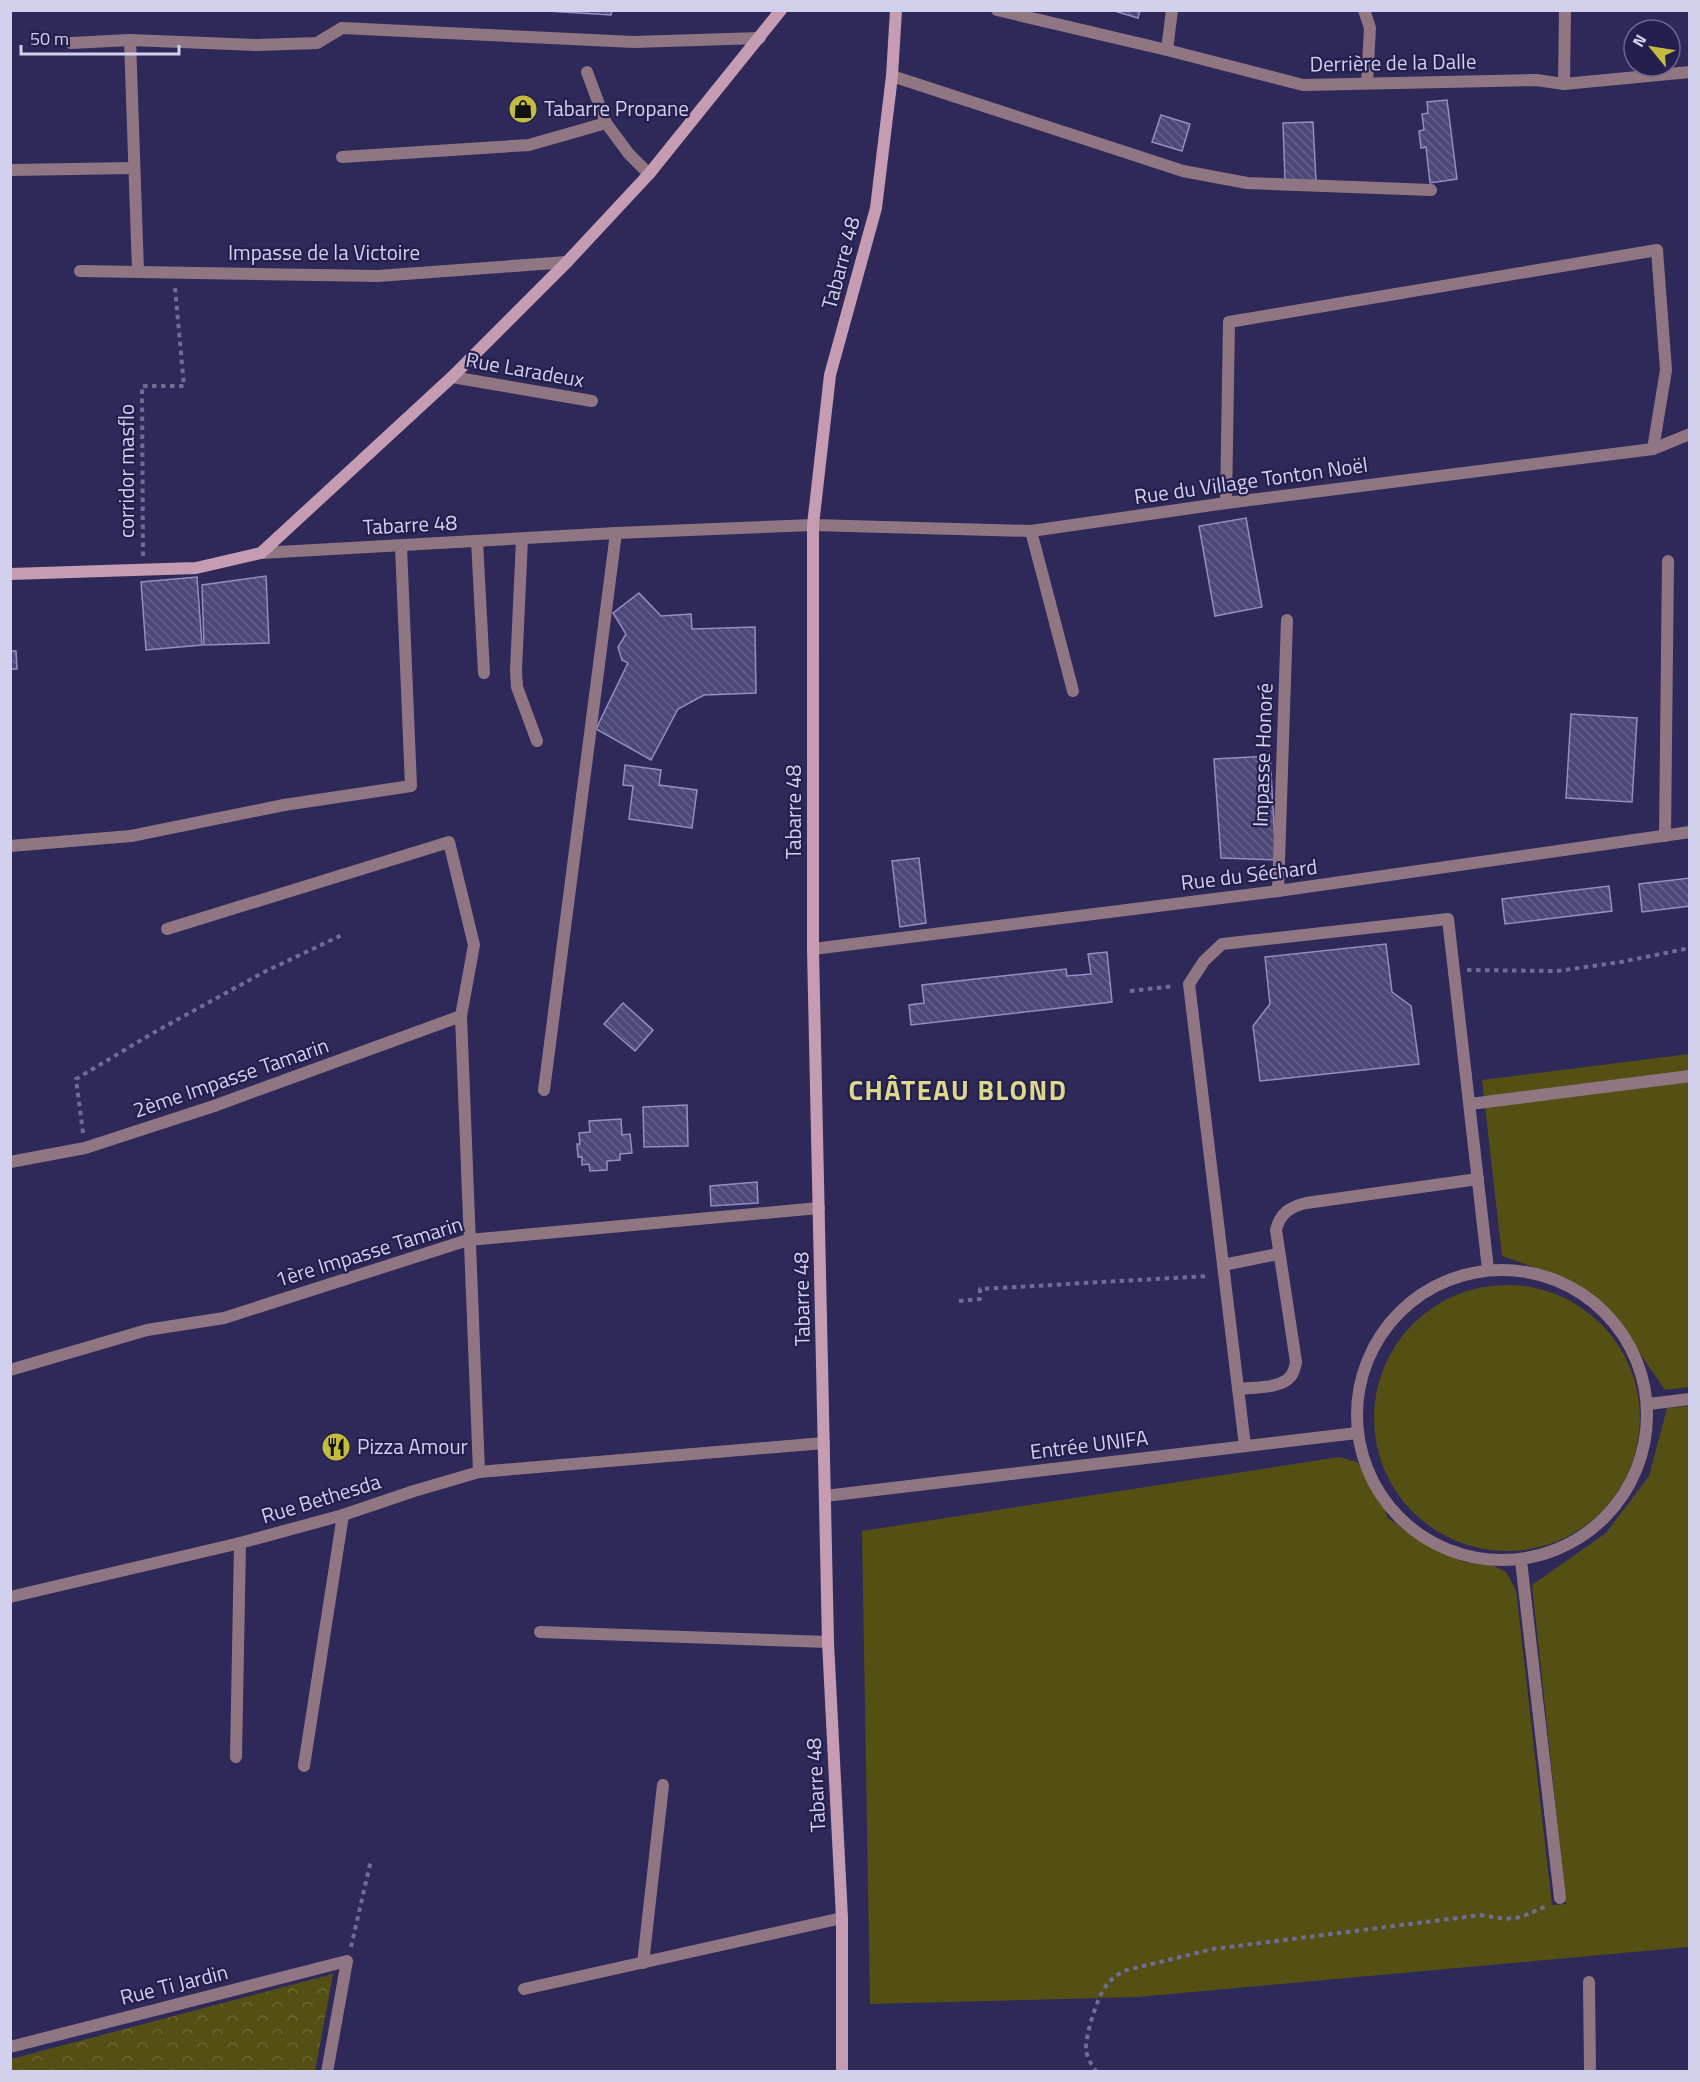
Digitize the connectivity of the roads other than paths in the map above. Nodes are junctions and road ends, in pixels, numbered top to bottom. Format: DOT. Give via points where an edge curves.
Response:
graph roads {
  1 [pos="781,10"];
  2 [pos="896,10"];
  3 [pos="997,10"];
  4 [pos="1172,10"];
  5 [pos="1364,10"];
  6 [pos="1565,10"];
  7 [pos="760,38"];
  8 [pos="130,40"];
  9 [pos="71,43"];
  10 [pos="1167,50"];
  11 [pos="587,72"];
  12 [pos="1689,72"];
  13 [pos="892,76"];
  14 [pos="1367,83"];
  15 [pos="1564,84"];
  16 [pos="606,123"];
  17 [pos="342,157"];
  18 [pos="134,168"];
  19 [pos="10,170"];
  20 [pos="648,174"];
  21 [pos="1431,190"];
  22 [pos="567,262"];
  23 [pos="80,271"];
  24 [pos="138,271"];
  25 [pos="452,376"];
  26 [pos="592,401"];
  27 [pos="1689,434"];
  28 [pos="1653,449"];
  29 [pos="1226,503"];
  30 [pos="813,525"];
  31 [pos="1031,531"];
  32 [pos="616,533"];
  33 [pos="522,539"];
  34 [pos="477,541"];
  35 [pos="401,546"];
  36 [pos="261,553"];
  37 [pos="1668,561"];
  38 [pos="10,574"];
  39 [pos="1287,620"];
  40 [pos="484,673"];
  41 [pos="1074,691"];
  42 [pos="537,741"];
  43 [pos="1689,832"];
  44 [pos="1665,836"];
  45 [pos="10,846"];
  46 [pos="1278,891"];
  47 [pos="167,929"];
  48 [pos="813,949"];
  49 [pos="461,1016"];
  50 [pos="1689,1076"];
  51 [pos="544,1090"];
  52 [pos="1470,1104"];
  53 [pos="10,1162"];
  54 [pos="1478,1179"];
  55 [pos="819,1208"];
  56 [pos="468,1240"];
  57 [pos="1278,1254"];
  58 [pos="1488,1269"];
  59 [pos="1224,1270"];
  60 [pos="10,1370"];
  61 [pos="1239,1389"];
  62 [pos="1689,1399"];
  63 [pos="1648,1404"];
  64 [pos="1357,1433"];
  65 [pos="824,1443"];
  66 [pos="1245,1446"];
  67 [pos="479,1472"];
  68 [pos="825,1496"];
  69 [pos="343,1515"];
  70 [pos="240,1543"];
  71 [pos="1521,1561"];
  72 [pos="10,1597"];
  73 [pos="540,1632"];
  74 [pos="828,1642"];
  75 [pos="236,1757"];
  76 [pos="304,1766"];
  77 [pos="663,1785"];
  78 [pos="1560,1898"];
  79 [pos="842,1918"];
  80 [pos="643,1963"];
  81 [pos="1589,1982"];
  82 [pos="524,1989"];
  83 [pos="10,2047"];
  84 [pos="327,2072"];
  85 [pos="842,2072"];
  86 [pos="1590,2072"];
  1 -- 7 [label="street"];
  2 -- 13 [label="street, Tabarre 48"];
  3 -- 10 [label="street, Derrière de la Dalle"];
  4 -- 10 [label="street"];
  5 -- 14 [label="street" via="1370,28"];
  6 -- 15 [label="street"];
  7 -- 8 [label="street" via="634,42 342,28 317,43"];
  7 -- 20 [label="street"];
  8 -- 9 [label="street"];
  8 -- 18 [label="street"];
  10 -- 14 [label="street, Derrière de la Dalle" via="1302,85"];
  11 -- 16 [label="street"];
  12 -- 15 [label="street, Derrière de la Dalle"];
  13 -- 21 [label="street" via="1183,171 1247,183"];
  13 -- 30 [label="street, Tabarre 48" via="876,208 830,375"];
  14 -- 15 [label="street, Derrière de la Dalle" via="1536,80"];
  16 -- 17 [label="street" via="529,145"];
  16 -- 20 [label="street"];
  18 -- 19 [label="street"];
  18 -- 24 [label="street"];
  20 -- 22 [label="street"];
  22 -- 24 [label="street, Impasse de la Victoire" via="378,276"];
  22 -- 25 [label="street"];
  23 -- 24 [label="street, Impasse de la Victoire"];
  25 -- 26 [label="street, Rue Laradeux"];
  25 -- 36 [label="street"];
  27 -- 28 [label="street, Rue du Village Tonton Noël"];
  28 -- 29 [label="street, Rue du Village Tonton Noël"];
  28 -- 29 [label="street" via="1666,370 1657,250 1229,322"];
  29 -- 31 [label="street, Rue du Village Tonton Noël"];
  30 -- 31 [label="street, Rue du Village Tonton Noël"];
  30 -- 32 [label="street, Tabarre 48"];
  30 -- 48 [label="street, Tabarre 48"];
  31 -- 41 [label="street"];
  32 -- 33 [label="street, Tabarre 48"];
  32 -- 51 [label="street"];
  33 -- 34 [label="street, Tabarre 48"];
  33 -- 42 [label="street" via="517,687"];
  34 -- 35 [label="street, Tabarre 48"];
  34 -- 40 [label="street"];
  35 -- 36 [label="street, Tabarre 48"];
  35 -- 45 [label="street" via="411,786 131,836"];
  36 -- 38 [label="street" via="196,568"];
  37 -- 44 [label="street"];
  39 -- 46 [label="street, Impasse Honoré"];
  43 -- 44 [label="street, Rue du Séchard"];
  44 -- 46 [label="street, Rue du Séchard"];
  46 -- 48 [label="street, Rue du Séchard"];
  47 -- 49 [label="street" via="449,842 474,945"];
  48 -- 55 [label="street, Tabarre 48"];
  49 -- 53 [label="street, 2ème Impasse Tamarin" via="214,1106 85,1148"];
  49 -- 56 [label="street"];
  50 -- 52 [label="street"];
  52 -- 54 [label="street"];
  52 -- 59 [label="street" via="1448,919 1222,944 1204,961 1189,984"];
  54 -- 57 [label="street" via="1295,1206 1278,1221"];
  54 -- 58 [label="street"];
  55 -- 56 [label="street, 1ère Impasse Tamarin"];
  55 -- 65 [label="street, Tabarre 48"];
  56 -- 60 [label="street, 1ère Impasse Tamarin" via="224,1318 147,1330"];
  56 -- 67 [label="street"];
  57 -- 59 [label="street"];
  57 -- 61 [label="street" via="1296,1362 1290,1378 1281,1384"];
  58 -- 63 [label="street" via="1535,1272 1578,1289 1613,1319 1637,1359"];
  58 -- 64 [label="street" via="1444,1281 1404,1306 1375,1343 1359,1386"];
  59 -- 61 [label="street"];
  61 -- 66 [label="street"];
  62 -- 63 [label="street"];
  63 -- 71 [label="street" via="1644,1448 1628,1489 1600,1524 1563,1548"];
  64 -- 66 [label="street, Entrée UNIFA"];
  64 -- 71 [label="street" via="1369,1478 1395,1516 1431,1544 1475,1559"];
  65 -- 67 [label="street, Rue Bethesda"];
  65 -- 68 [label="street, Tabarre 48"];
  66 -- 68 [label="street, Entrée UNIFA"];
  67 -- 69 [label="street, Rue Bethesda"];
  68 -- 74 [label="street, Tabarre 48"];
  69 -- 70 [label="street, Rue Bethesda"];
  69 -- 76 [label="street"];
  70 -- 72 [label="street, Rue Bethesda"];
  70 -- 75 [label="street"];
  71 -- 78 [label="street"];
  73 -- 74 [label="street"];
  74 -- 79 [label="street, Tabarre 48"];
  77 -- 80 [label="street"];
  79 -- 80 [label="street"];
  79 -- 85 [label="street, Tabarre 48"];
  80 -- 82 [label="street"];
  81 -- 86 [label="street"];
  83 -- 84 [label="street, Rue Ti Jardin" via="347,1961"];
}
